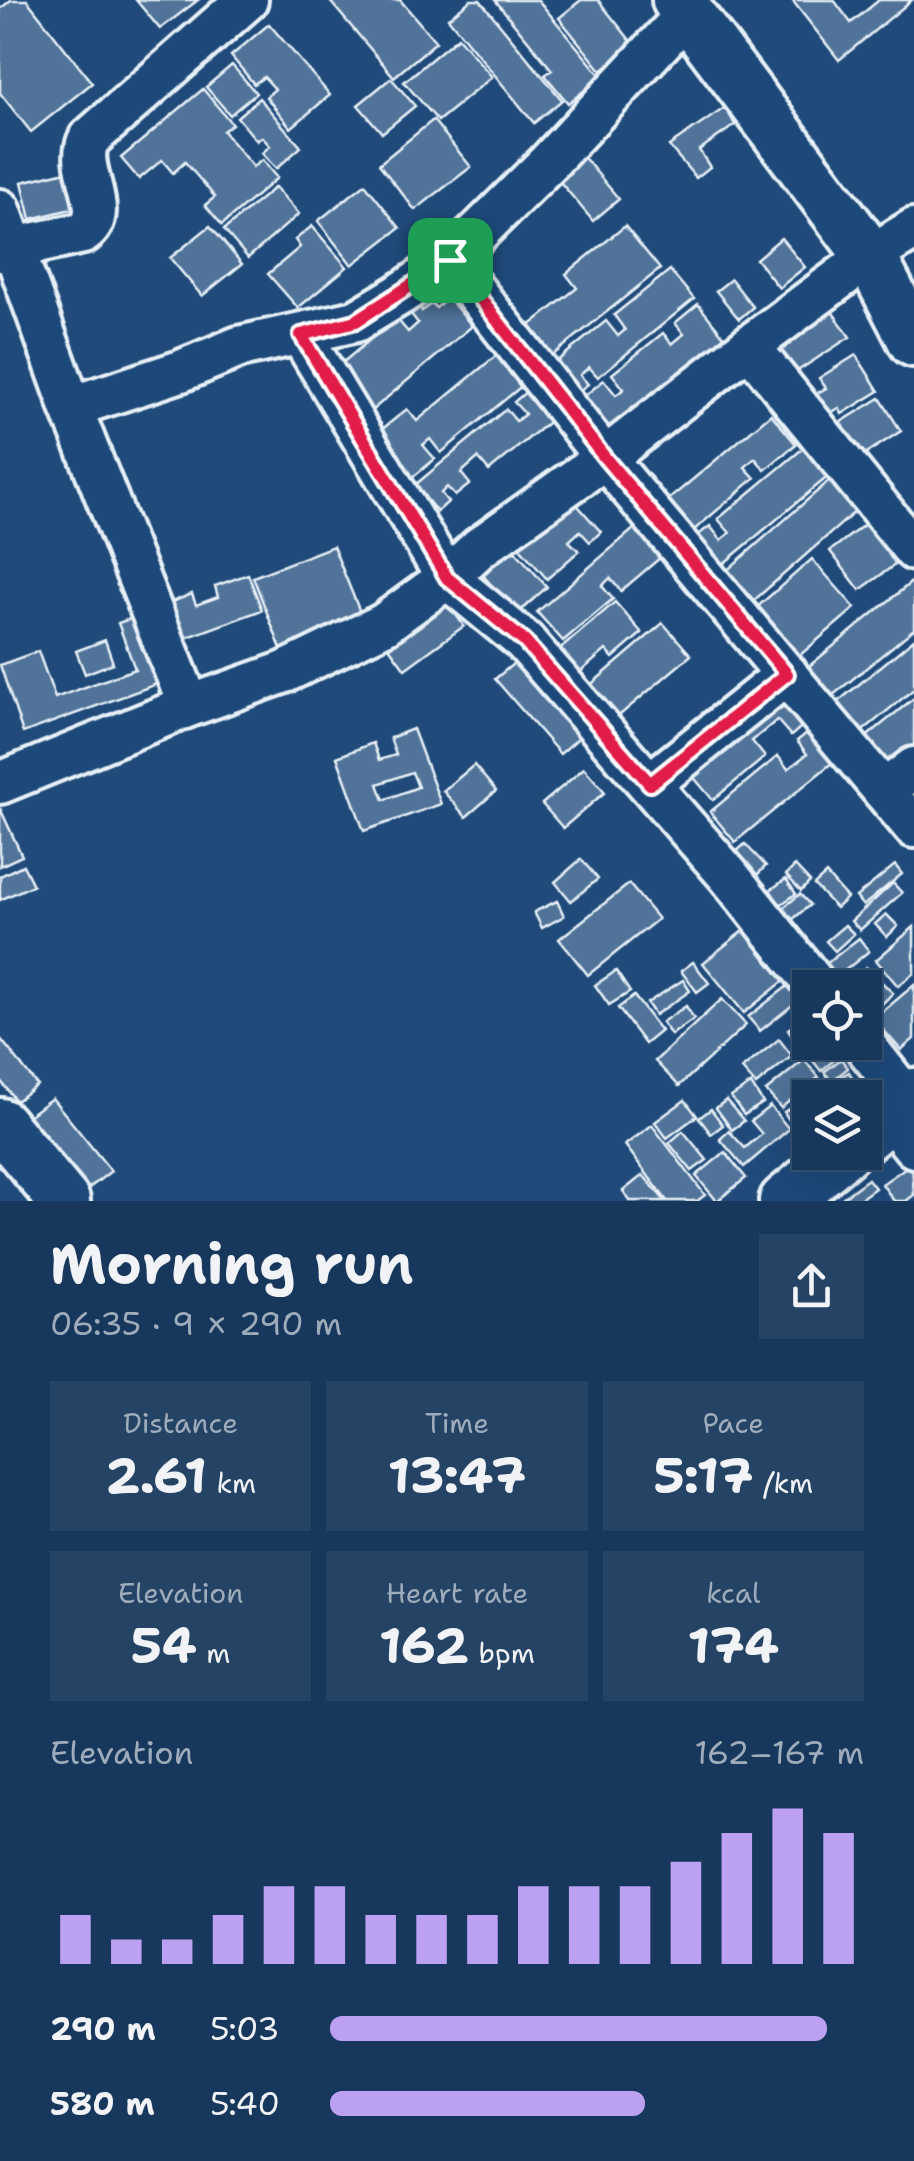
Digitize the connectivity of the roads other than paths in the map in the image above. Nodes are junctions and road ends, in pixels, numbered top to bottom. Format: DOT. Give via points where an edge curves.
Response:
graph roads {
  1 [pos="247,0"];
  2 [pos="683,6"];
  3 [pos="914,229"];
  4 [pos="4,235"];
  5 [pos="870,256"];
  6 [pos="450,260"];
  7 [pos="301,335"];
  8 [pos="914,341"];
  9 [pos="748,346"];
  10 [pos="72,407"];
  11 [pos="605,458"];
  12 [pos="914,550"];
  13 [pos="447,578"];
  14 [pos="787,674"];
  15 [pos="189,706"];
  16 [pos="899,780"];
  17 [pos="0,783"];
  18 [pos="650,784"];
  19 [pos="914,827"];
  20 [pos="804,970"];
  21 [pos="871,1060"];
  22 [pos="898,1118"];
  23 [pos="0,1124"];
  24 [pos="822,1170"];
  25 [pos="64,1201"];
  26 [pos="785,1201"];
  1 -- 4 [label="street" via="88,140 83,150 93,226 83,233"];
  2 -- 5 [label="street"];
  2 -- 6 [label="street" via="548,163"];
  3 -- 5 [label="street"];
  4 -- 10 [label="street"];
  5 -- 8 [label="street"];
  5 -- 9 [label="street"];
  6 -- 7 [label="street" via="356,321"];
  6 -- 11 [label="street"];
  7 -- 10 [label="street" via="240,346"];
  7 -- 13 [label="street"];
  9 -- 11 [label="street"];
  9 -- 12 [label="street"];
  10 -- 15 [label="street"];
  11 -- 13 [label="street"];
  11 -- 14 [label="street"];
  13 -- 15 [label="street" via="384,624 285,672"];
  13 -- 18 [label="street" via="524,641"];
  14 -- 16 [label="street"];
  14 -- 18 [label="street"];
  15 -- 17 [label="street"];
  16 -- 19 [label="street"];
  18 -- 20 [label="street"];
  21 -- 22 [label="street"];
  23 -- 25 [label="street"];
  24 -- 26 [label="street"];
}
